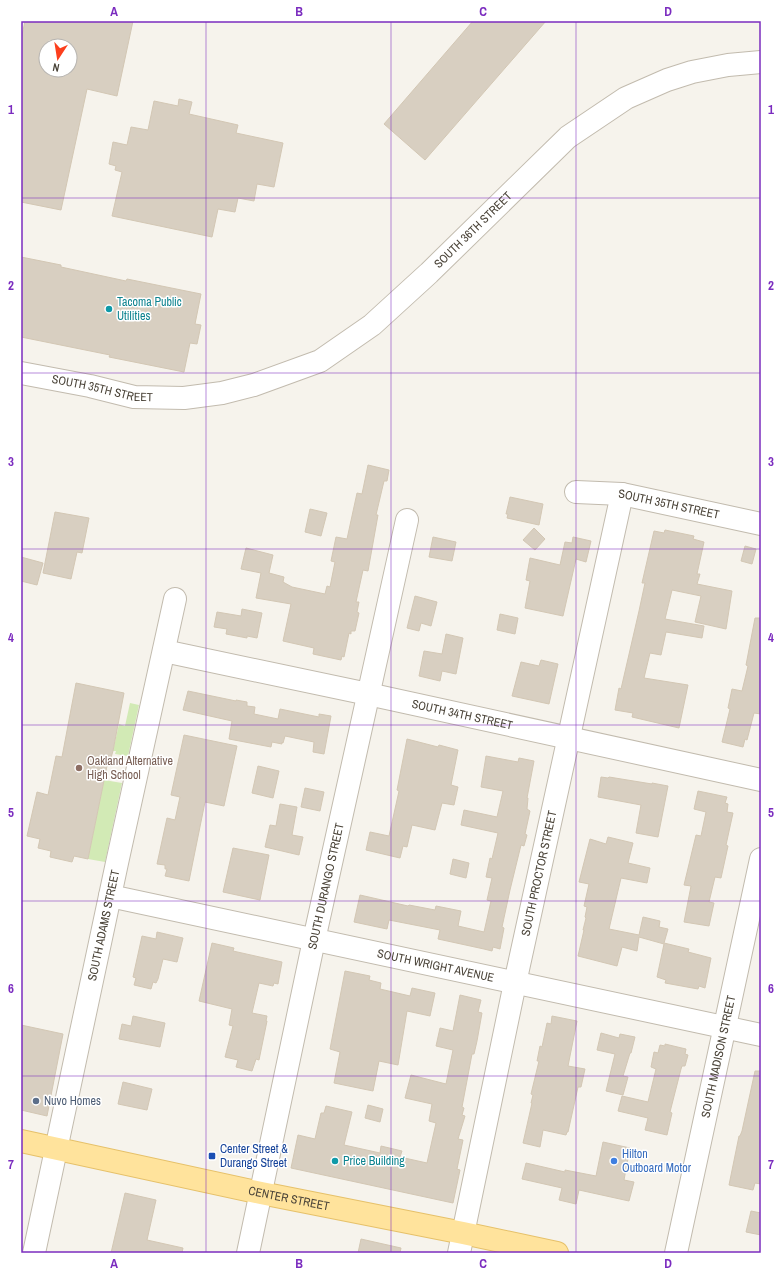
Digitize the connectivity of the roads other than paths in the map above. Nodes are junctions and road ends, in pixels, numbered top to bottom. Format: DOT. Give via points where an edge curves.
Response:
graph roads {
  1 [pos="761,62"];
  2 [pos="21,373"];
  3 [pos="184,398"];
  4 [pos="576,492"];
  5 [pos="622,494"];
  6 [pos="407,520"];
  7 [pos="761,524"];
  8 [pos="175,599"];
  9 [pos="164,651"];
  10 [pos="368,694"];
  11 [pos="569,737"];
  12 [pos="761,780"];
  13 [pos="761,859"];
  14 [pos="110,896"];
  15 [pos="314,940"];
  16 [pos="515,983"];
  17 [pos="726,1027"];
  18 [pos="761,1035"];
  19 [pos="21,1141"];
  20 [pos="57,1149"];
  21 [pos="261,1193"];
  22 [pos="461,1243"];
  23 [pos="34,1253"];
  24 [pos="248,1253"];
  25 [pos="556,1253"];
  26 [pos="676,1253"];
  1 -- 3 [label="street, SOUTH 36TH STREET" via="692,72 626,98 568,137 378,320 320,361 254,385 222,393"];
  2 -- 3 [label="street, SOUTH 35TH STREET" via="134,396"];
  4 -- 5 [label="street, SOUTH 35TH STREET"];
  5 -- 7 [label="street, SOUTH 35TH STREET"];
  5 -- 11 [label="street, SOUTH PROCTOR STREET"];
  6 -- 10 [label="street, SOUTH DURANGO STREET"];
  8 -- 9 [label="street, SOUTH ADAMS STREET"];
  9 -- 10 [label="street, SOUTH 34TH STREET"];
  9 -- 14 [label="street, SOUTH ADAMS STREET"];
  10 -- 11 [label="street, SOUTH 34TH STREET"];
  10 -- 15 [label="street, SOUTH DURANGO STREET"];
  11 -- 12 [label="street, SOUTH 34TH STREET"];
  11 -- 16 [label="street, SOUTH PROCTOR STREET"];
  13 -- 17 [label="street, SOUTH MADISON STREET"];
  14 -- 15 [label="street, SOUTH WRIGHT AVENUE"];
  14 -- 20 [label="street, SOUTH ADAMS STREET"];
  15 -- 16 [label="street, SOUTH WRIGHT AVENUE"];
  15 -- 21 [label="street, SOUTH DURANGO STREET"];
  16 -- 17 [label="street, SOUTH WRIGHT AVENUE"];
  16 -- 22 [label="street, SOUTH PROCTOR STREET"];
  17 -- 18 [label="street, SOUTH WRIGHT AVENUE"];
  17 -- 26 [label="street, SOUTH MADISON STREET"];
  19 -- 20 [label="main road, CENTER STREET"];
  20 -- 21 [label="main road, CENTER STREET"];
  20 -- 23 [label="street, SOUTH ADAMS STREET"];
  21 -- 22 [label="main road, CENTER STREET"];
  21 -- 24 [label="street, SOUTH DURANGO STREET"];
  22 -- 25 [label="main road, CENTER STREET"];
}
